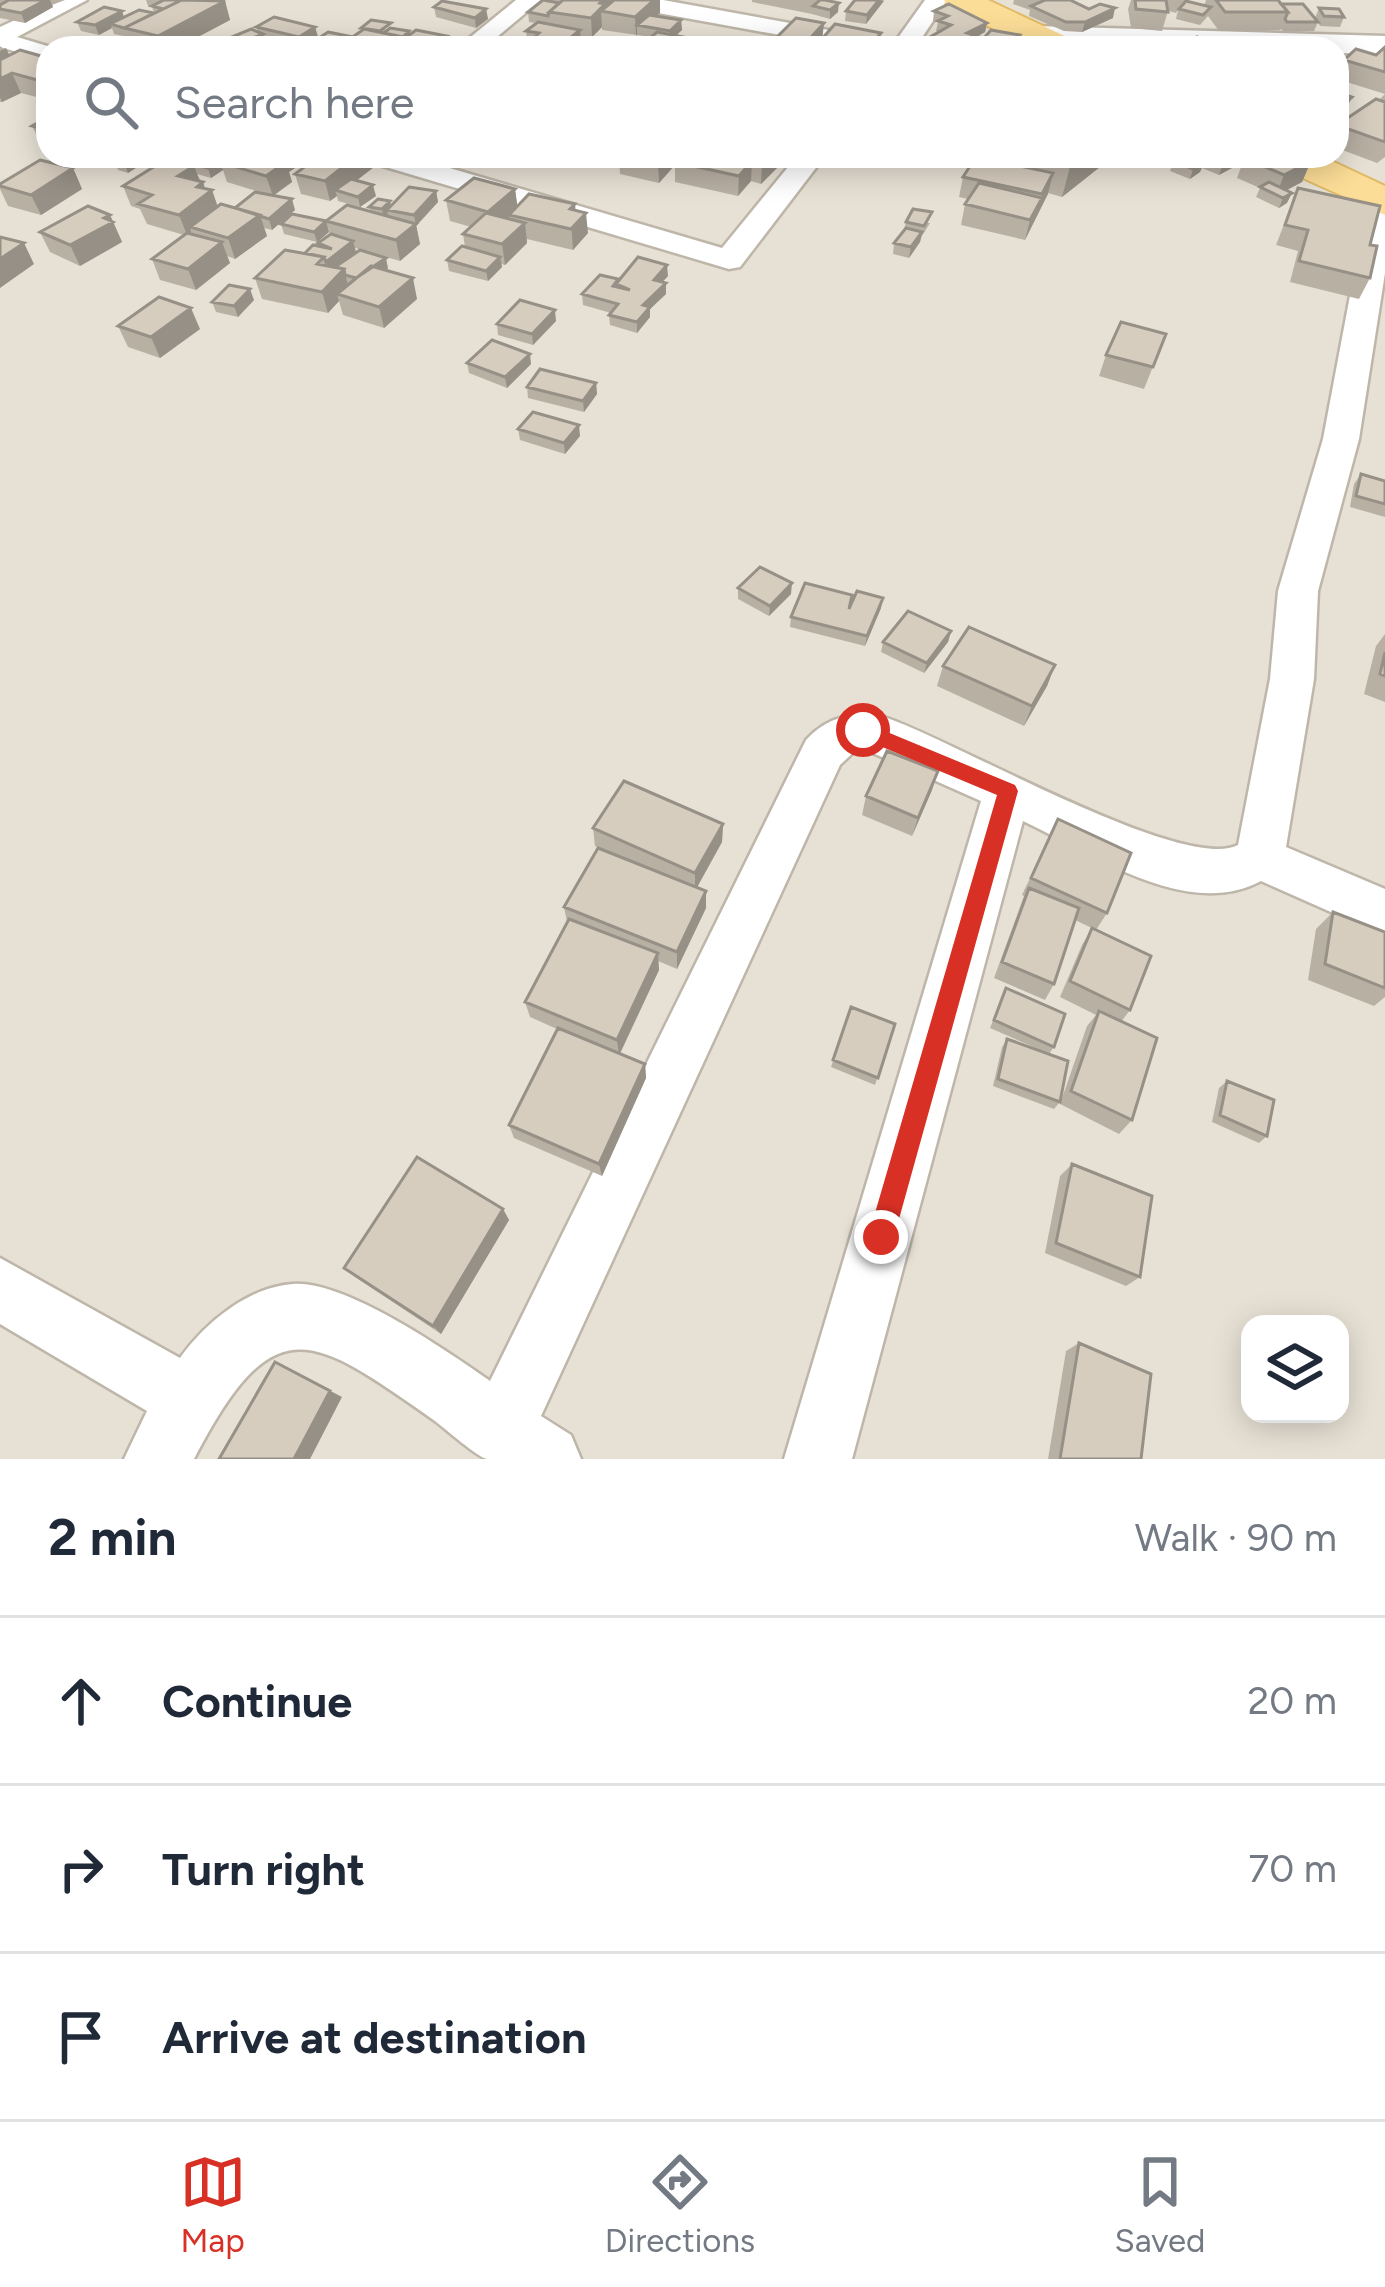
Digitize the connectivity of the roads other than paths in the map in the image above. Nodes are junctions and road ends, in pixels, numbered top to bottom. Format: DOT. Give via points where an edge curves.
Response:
graph roads {
  1 [pos="76,0"];
  2 [pos="530,0"];
  3 [pos="625,0"];
  4 [pos="936,0"];
  5 [pos="961,0"];
  6 [pos="484,36"];
  7 [pos="824,36"];
  8 [pos="911,36"];
  9 [pos="1035,36"];
  10 [pos="0,38"];
  11 [pos="1349,45"];
  12 [pos="1385,45"];
  13 [pos="36,50"];
  14 [pos="420,168"];
  15 [pos="802,168"];
  16 [pos="1313,168"];
  17 [pos="1383,201"];
  18 [pos="1008,791"];
  19 [pos="1260,858"];
  20 [pos="1385,914"];
  21 [pos="0,1289"];
  22 [pos="188,1399"];
  23 [pos="524,1445"];
  24 [pos="158,1459"];
  25 [pos="818,1459"];
  1 -- 10 [label="street"];
  2 -- 6 [label="street"];
  3 -- 7 [label="street"];
  4 -- 8 [label="street"];
  5 -- 9 [label="main road"];
  10 -- 13 [label="street"];
  11 -- 12 [label="street"];
  14 -- 15 [label="street" via="729,260"];
  16 -- 17 [label="main road"];
  17 -- 19 [label="street" via="1341,439 1298,591 1292,679"];
  18 -- 19 [label="street" via="1160,863 1229,874"];
  18 -- 23 [label="street" via="863,730 843,731 822,753"];
  18 -- 25 [label="street"];
  19 -- 20 [label="street"];
  21 -- 22 [label="street"];
  22 -- 23 [label="street" via="249,1332 294,1314 332,1320 363,1337"];
  22 -- 24 [label="street"];
}
